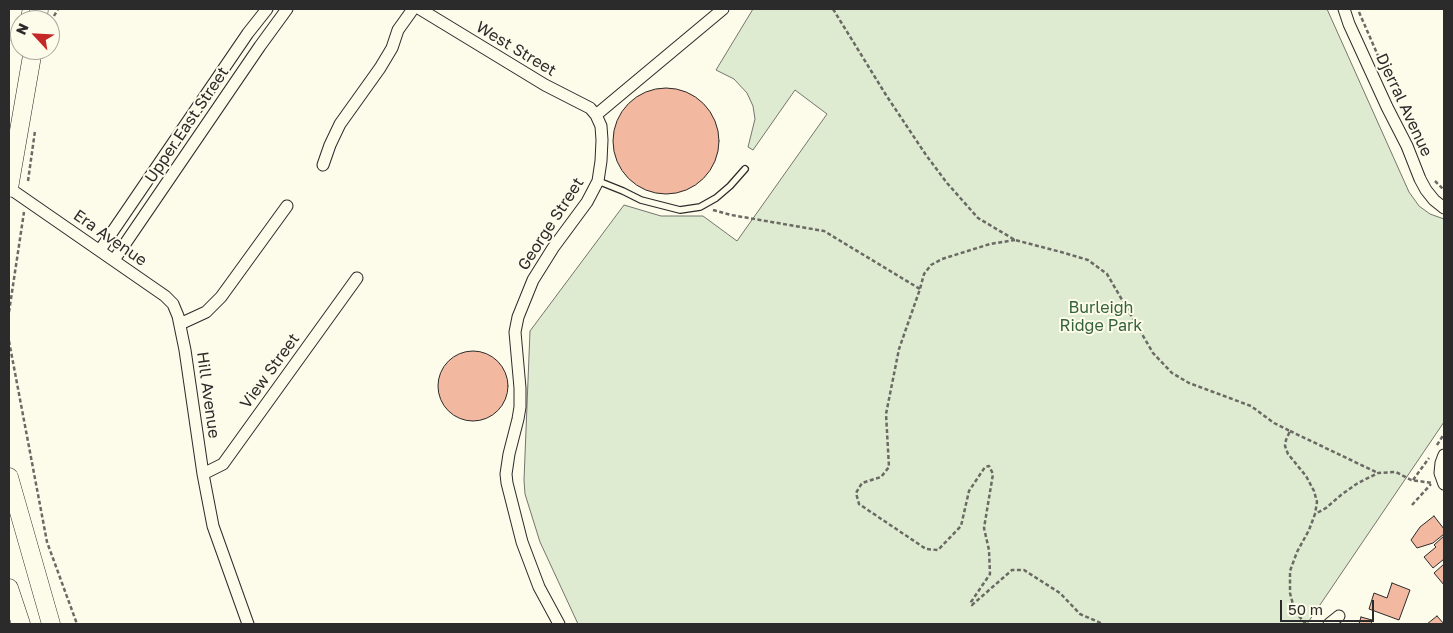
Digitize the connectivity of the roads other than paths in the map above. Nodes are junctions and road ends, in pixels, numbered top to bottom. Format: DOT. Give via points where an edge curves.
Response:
graph roads {
  1 [pos="13,9"];
  2 [pos="267,9"];
  3 [pos="287,9"];
  4 [pos="413,9"];
  5 [pos="420,9"];
  6 [pos="723,9"];
  7 [pos="1344,9"];
  8 [pos="9,30"];
  9 [pos="31,60"];
  10 [pos="596,115"];
  11 [pos="323,165"];
  12 [pos="745,169"];
  13 [pos="598,181"];
  14 [pos="9,188"];
  15 [pos="286,206"];
  16 [pos="1444,208"];
  17 [pos="100,250"];
  18 [pos="114,260"];
  19 [pos="357,278"];
  20 [pos="180,324"];
  21 [pos="1444,455"];
  22 [pos="202,474"];
  23 [pos="9,477"];
  24 [pos="1442,478"];
  25 [pos="9,591"];
  26 [pos="1339,616"];
  27 [pos="21,624"];
  28 [pos="51,624"];
  29 [pos="248,624"];
  30 [pos="559,624"];
  31 [pos="1329,624"];
  1 -- 8 [label="main road"];
  2 -- 17 [label="street, Upper East Street"];
  3 -- 18 [label="street, Upper East Street"];
  4 -- 11 [label="street" via="398,30 380,68 345,116"];
  5 -- 10 [label="street, West Street" via="545,85 590,108"];
  6 -- 10 [label="street"];
  7 -- 16 [label="street, Djerral Avenue" via="1420,179 1434,200"];
  9 -- 14 [label="main road"];
  10 -- 13 [label="street, George Street" via="602,140"];
  12 -- 13 [label="lane" via="716,198 700,207 680,210 641,200"];
  13 -- 30 [label="street, George Street" via="530,287 515,332 520,407 509,454 507,483 522,542 539,587"];
  14 -- 17 [label="street, Era Avenue"];
  15 -- 20 [label="street" via="221,297 206,312"];
  17 -- 18 [label="street, Era Avenue"];
  18 -- 20 [label="street, Era Avenue" via="169,299"];
  19 -- 22 [label="street, View Street" via="223,464"];
  20 -- 22 [label="street, Hill Avenue"];
  21 -- 24 [label="street"];
  22 -- 29 [label="street, Hill Avenue" via="213,526"];
  23 -- 28 [label="main road"];
  25 -- 27 [label="main road"];
  26 -- 31 [label="street"];
}
